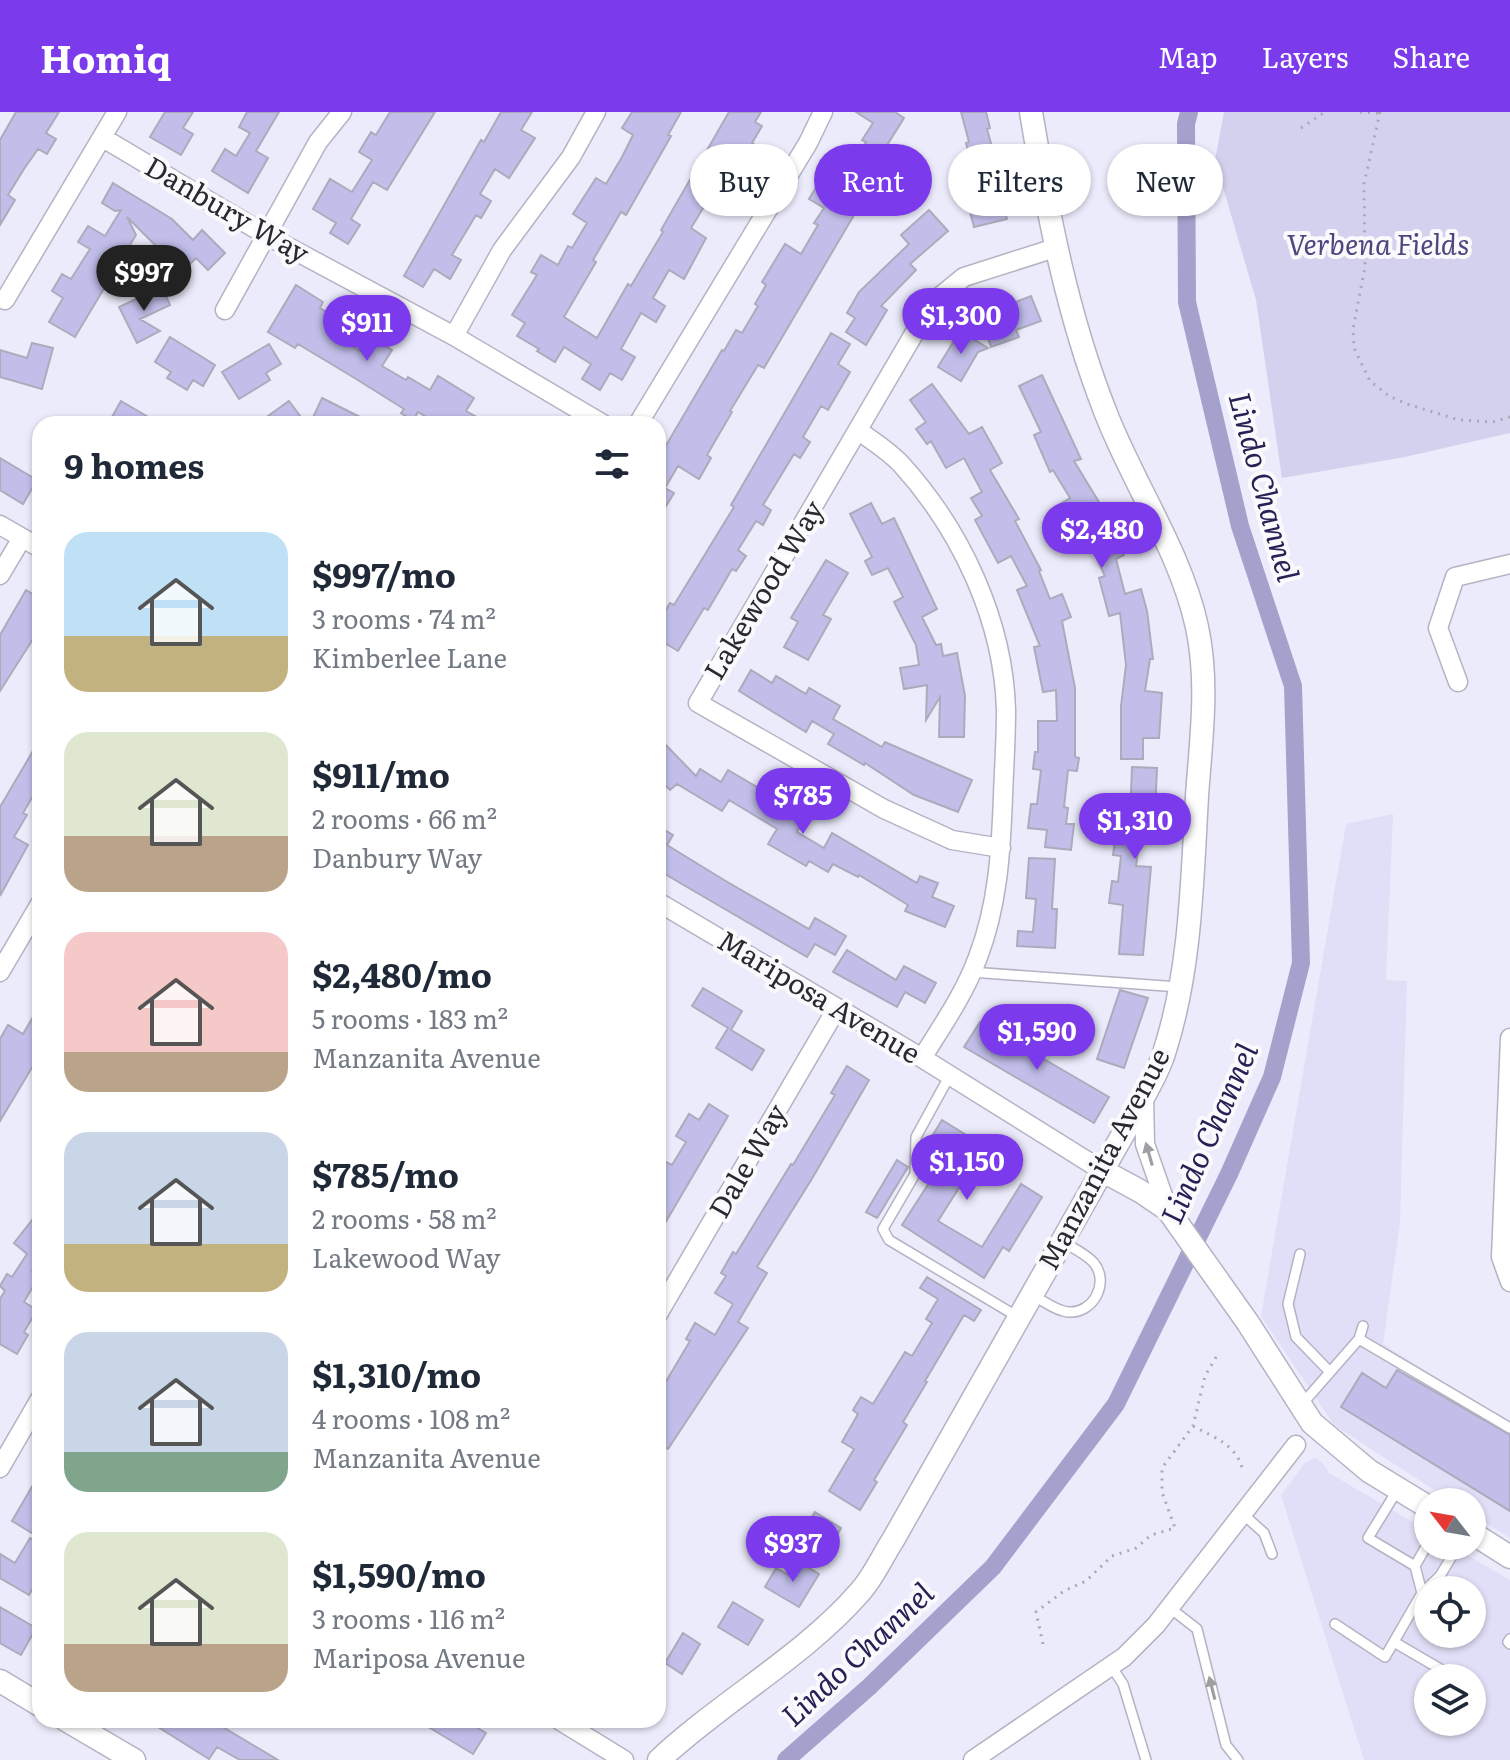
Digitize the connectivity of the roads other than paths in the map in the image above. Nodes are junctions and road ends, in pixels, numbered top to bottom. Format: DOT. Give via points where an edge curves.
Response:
graph roads {
  1 [pos="117,112"];
  2 [pos="342,112"];
  3 [pos="596,112"];
  4 [pos="823,112"];
  5 [pos="1031,112"];
  6 [pos="103,138"];
  7 [pos="266,235"];
  8 [pos="1055,248"];
  9 [pos="5,300"];
  10 [pos="225,310"];
  11 [pos="454,336"];
  12 [pos="589,416"];
  13 [pos="643,416"];
  14 [pos="858,430"];
  15 [pos="0,525"];
  16 [pos="22,538"];
  17 [pos="32,544"];
  18 [pos="1510,564"];
  19 [pos="0,575"];
  20 [pos="1458,682"];
  21 [pos="1001,848"];
  22 [pos="666,907"];
  23 [pos="32,918"];
  24 [pos="0,972"];
  25 [pos="971,972"];
  26 [pos="1181,987"];
  27 [pos="837,1008"];
  28 [pos="1510,1038"];
  29 [pos="922,1058"];
  30 [pos="950,1075"];
  31 [pos="1144,1096"];
  32 [pos="1103,1171"];
  33 [pos="1168,1210"];
  34 [pos="1062,1241"];
  35 [pos="1300,1254"];
  36 [pos="1510,1282"];
  37 [pos="1031,1294"];
  38 [pos="666,1300"];
  39 [pos="1018,1317"];
  40 [pos="1363,1326"];
  41 [pos="1359,1339"];
  42 [pos="1330,1372"];
  43 [pos="32,1413"];
  44 [pos="1306,1414"];
  45 [pos="1510,1428"];
  46 [pos="1296,1445"];
  47 [pos="0,1468"];
  48 [pos="1398,1489"];
  49 [pos="1414,1499"];
  50 [pos="1244,1515"];
  51 [pos="1486,1542"];
  52 [pos="1272,1554"];
  53 [pos="1510,1557"];
  54 [pos="1418,1560"];
  55 [pos="1415,1566"];
  56 [pos="1418,1576"];
  57 [pos="1414,1607"];
  58 [pos="1170,1608"];
  59 [pos="1335,1624"];
  60 [pos="1394,1642"];
  61 [pos="1432,1664"];
  62 [pos="1111,1666"];
  63 [pos="0,1681"];
  64 [pos="32,1700"];
  65 [pos="80,1728"];
  66 [pos="572,1728"];
  67 [pos="134,1760"];
  68 [pos="624,1760"];
  69 [pos="659,1760"];
  70 [pos="973,1760"];
  71 [pos="1146,1760"];
  72 [pos="1238,1760"];
  1 -- 6 [label="street"];
  2 -- 7 [label="street" via="318,142"];
  3 -- 11 [label="street" via="571,157 502,250"];
  4 -- 13 [label="street"];
  5 -- 8 [label="street, Manzanita Avenue"];
  6 -- 7 [label="street, Danbury Way"];
  6 -- 9 [label="street"];
  7 -- 10 [label="street"];
  7 -- 11 [label="street, Danbury Way"];
  8 -- 14 [label="street, Lakewood Way" via="964,277 932,303"];
  8 -- 26 [label="street, Manzanita Avenue" via="1105,412 1184,584 1197,627 1205,682"];
  11 -- 12 [label="street, Danbury Way"];
  14 -- 21 [label="street" via="899,462 929,499 981,589 1006,708"];
  14 -- 21 [label="street, Lakewood Way" via="698,703 884,809 952,840"];
  15 -- 16 [label="street"];
  16 -- 17 [label="street"];
  16 -- 19 [label="street"];
  18 -- 20 [label="street" via="1455,577 1438,628"];
  21 -- 25 [label="street" via="993,907"];
  22 -- 27 [label="street, Mariposa Avenue"];
  23 -- 24 [label="street"];
  25 -- 26 [label="lane"];
  25 -- 29 [label="street"];
  26 -- 31 [label="street, Manzanita Avenue" via="1164,1056"];
  27 -- 29 [label="street, Mariposa Avenue"];
  27 -- 38 [label="street, Dale Way"];
  28 -- 36 [label="street" via="1501,1257"];
  29 -- 30 [label="street, Mariposa Avenue"];
  30 -- 32 [label="street, Mariposa Avenue"];
  30 -- 39 [label="lane" via="916,1137 915,1174 883,1229 889,1240"];
  31 -- 32 [label="street, Manzanita Avenue"];
  33 -- 31 [label="street, one-way" via="1145,1144"];
  32 -- 33 [label="street, Mariposa Avenue"];
  32 -- 34 [label="street, Manzanita Avenue"];
  33 -- 44 [label="street, Mariposa Avenue"];
  34 -- 37 [label="street, Manzanita Avenue"];
  34 -- 37 [label="lane" via="1099,1271 1095,1299 1069,1312"];
  35 -- 42 [label="lane" via="1288,1304 1296,1337"];
  37 -- 39 [label="street, Manzanita Avenue"];
  39 -- 69 [label="street, Manzanita Avenue" via="861,1591 818,1633"];
  40 -- 41 [label="lane"];
  41 -- 42 [label="lane"];
  41 -- 45 [label="lane"];
  42 -- 44 [label="lane"];
  43 -- 47 [label="street"];
  44 -- 48 [label="street, Mariposa Avenue" via="1369,1471"];
  46 -- 50 [label="street"];
  48 -- 49 [label="street, Mariposa Avenue"];
  48 -- 55 [label="lane" via="1368,1538"];
  50 -- 52 [label="lane" via="1264,1533"];
  50 -- 58 [label="street"];
  51 -- 53 [label="street"];
  54 -- 55 [label="lane"];
  55 -- 56 [label="lane"];
  57 -- 60 [label="lane"];
  58 -- 62 [label="street"];
  72 -- 58 [label="lane, one-way" via="1226,1745 1197,1629"];
  59 -- 60 [label="lane" via="1385,1657"];
  60 -- 61 [label="lane"];
  62 -- 70 [label="street"];
  62 -- 71 [label="lane" via="1123,1684"];
  63 -- 64 [label="street"];
  65 -- 67 [label="street"];
  66 -- 68 [label="street"];
}
